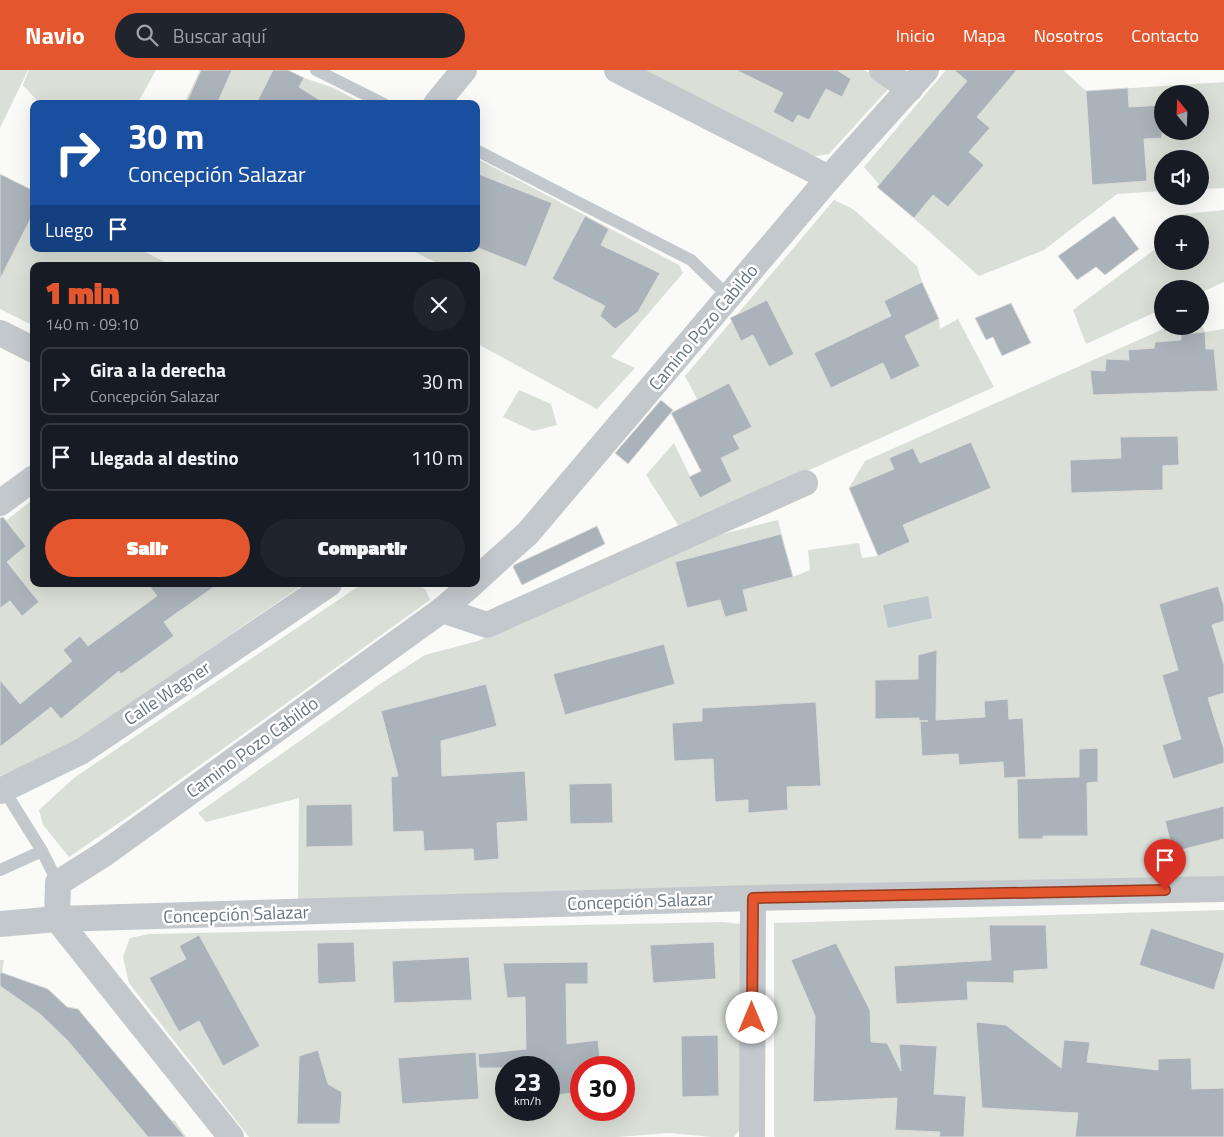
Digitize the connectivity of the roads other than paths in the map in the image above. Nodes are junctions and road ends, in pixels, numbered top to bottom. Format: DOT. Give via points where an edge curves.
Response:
graph roads {
  1 [pos="316,70"];
  2 [pos="464,70"];
  3 [pos="617,70"];
  4 [pos="882,70"];
  5 [pos="918,79"];
  6 [pos="376,100"];
  7 [pos="439,100"];
  8 [pos="480,152"];
  9 [pos="830,178"];
  10 [pos="730,297"];
  11 [pos="0,333"];
  12 [pos="30,348"];
  13 [pos="30,481"];
  14 [pos="805,483"];
  15 [pos="0,503"];
  16 [pos="480,576"];
  17 [pos="325,587"];
  18 [pos="468,587"];
  19 [pos="442,610"];
  20 [pos="2,791"];
  21 [pos="42,851"];
  22 [pos="0,870"];
  23 [pos="58,883"];
  24 [pos="1224,890"];
  25 [pos="753,898"];
  26 [pos="57,919"];
  27 [pos="0,924"];
  28 [pos="231,1137"];
  29 [pos="752,1137"];
  1 -- 6 [label="lane"];
  2 -- 7 [label="street"];
  3 -- 9 [label="street"];
  4 -- 5 [label="street"];
  5 -- 9 [label="street, Camino Pozo Cabildo"];
  8 -- 10 [label="lane" via="692,260"];
  9 -- 10 [label="street, Camino Pozo Cabildo"];
  10 -- 16 [label="street, Camino Pozo Cabildo" via="528,533"];
  11 -- 12 [label="street"];
  13 -- 15 [label="street"];
  14 -- 19 [label="street" via="487,624"];
  17 -- 20 [label="street, Calle Wagner" via="82,751"];
  18 -- 19 [label="street, Camino Pozo Cabildo"];
  19 -- 23 [label="street, Camino Pozo Cabildo" via="104,854"];
  20 -- 21 [label="lane"];
  21 -- 22 [label="lane"];
  21 -- 23 [label="lane"];
  23 -- 26 [label="street"];
  24 -- 25 [label="street, Concepción Salazar"];
  25 -- 26 [label="street, Concepción Salazar"];
  25 -- 29 [label="street"];
  26 -- 27 [label="street, Concepción Salazar"];
  26 -- 28 [label="street"];
}
